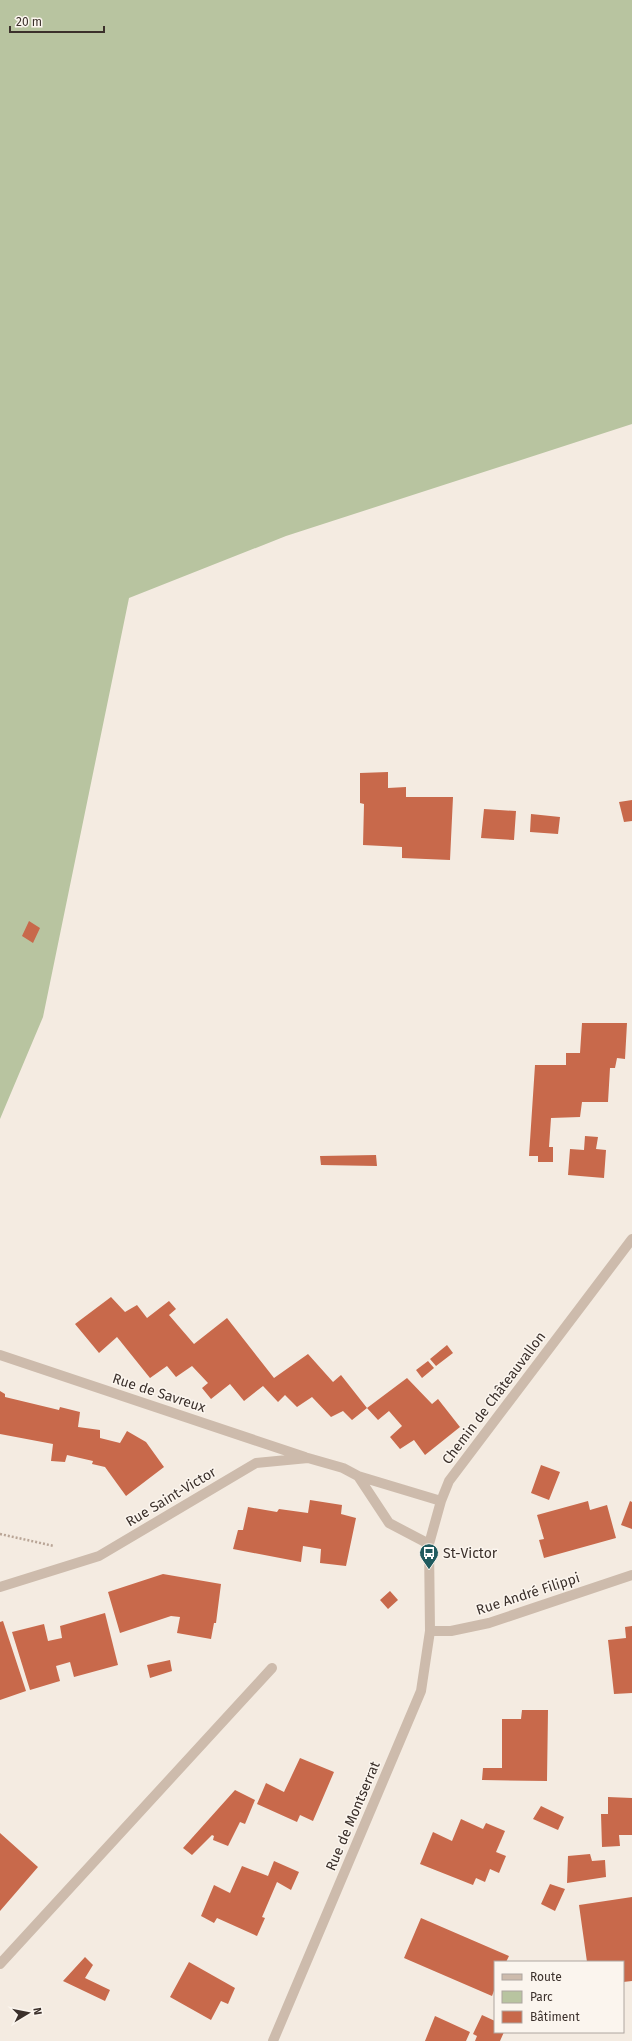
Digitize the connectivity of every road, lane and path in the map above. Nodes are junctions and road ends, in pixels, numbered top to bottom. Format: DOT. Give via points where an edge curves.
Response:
graph roads {
  1 [pos="632,1239"];
  2 [pos="0,1355"];
  3 [pos="308,1458"];
  4 [pos="358,1476"];
  5 [pos="440,1501"];
  6 [pos="0,1534"];
  7 [pos="429,1544"];
  8 [pos="61,1548"];
  9 [pos="632,1575"];
  10 [pos="0,1587"];
  11 [pos="430,1594"];
  12 [pos="430,1631"];
  13 [pos="272,1668"];
  14 [pos="0,1964"];
  15 [pos="273,2041"];
  1 -- 5 [label="street, Chemin de Châteauvallon" via="449,1481"];
  2 -- 3 [label="street, Rue de Savreux"];
  3 -- 4 [label="street, Rue Saint-Victor" via="342,1468"];
  3 -- 10 [label="street, Rue Saint-Victor" via="256,1463 99,1556"];
  4 -- 5 [label="street, Rue Saint-Victor"];
  4 -- 7 [label="street" via="389,1523"];
  5 -- 7 [label="street, Chemin de Châteauvallon"];
  6 -- 8 [label="path"];
  7 -- 11 [label="street, Chemin de Châteauvallon"];
  9 -- 12 [label="street, Rue André Filippi" via="489,1623 451,1631"];
  11 -- 12 [label="street, Rue de Montserrat"];
  12 -- 15 [label="street, Rue de Montserrat" via="421,1691"];
  13 -- 14 [label="street"];
}
